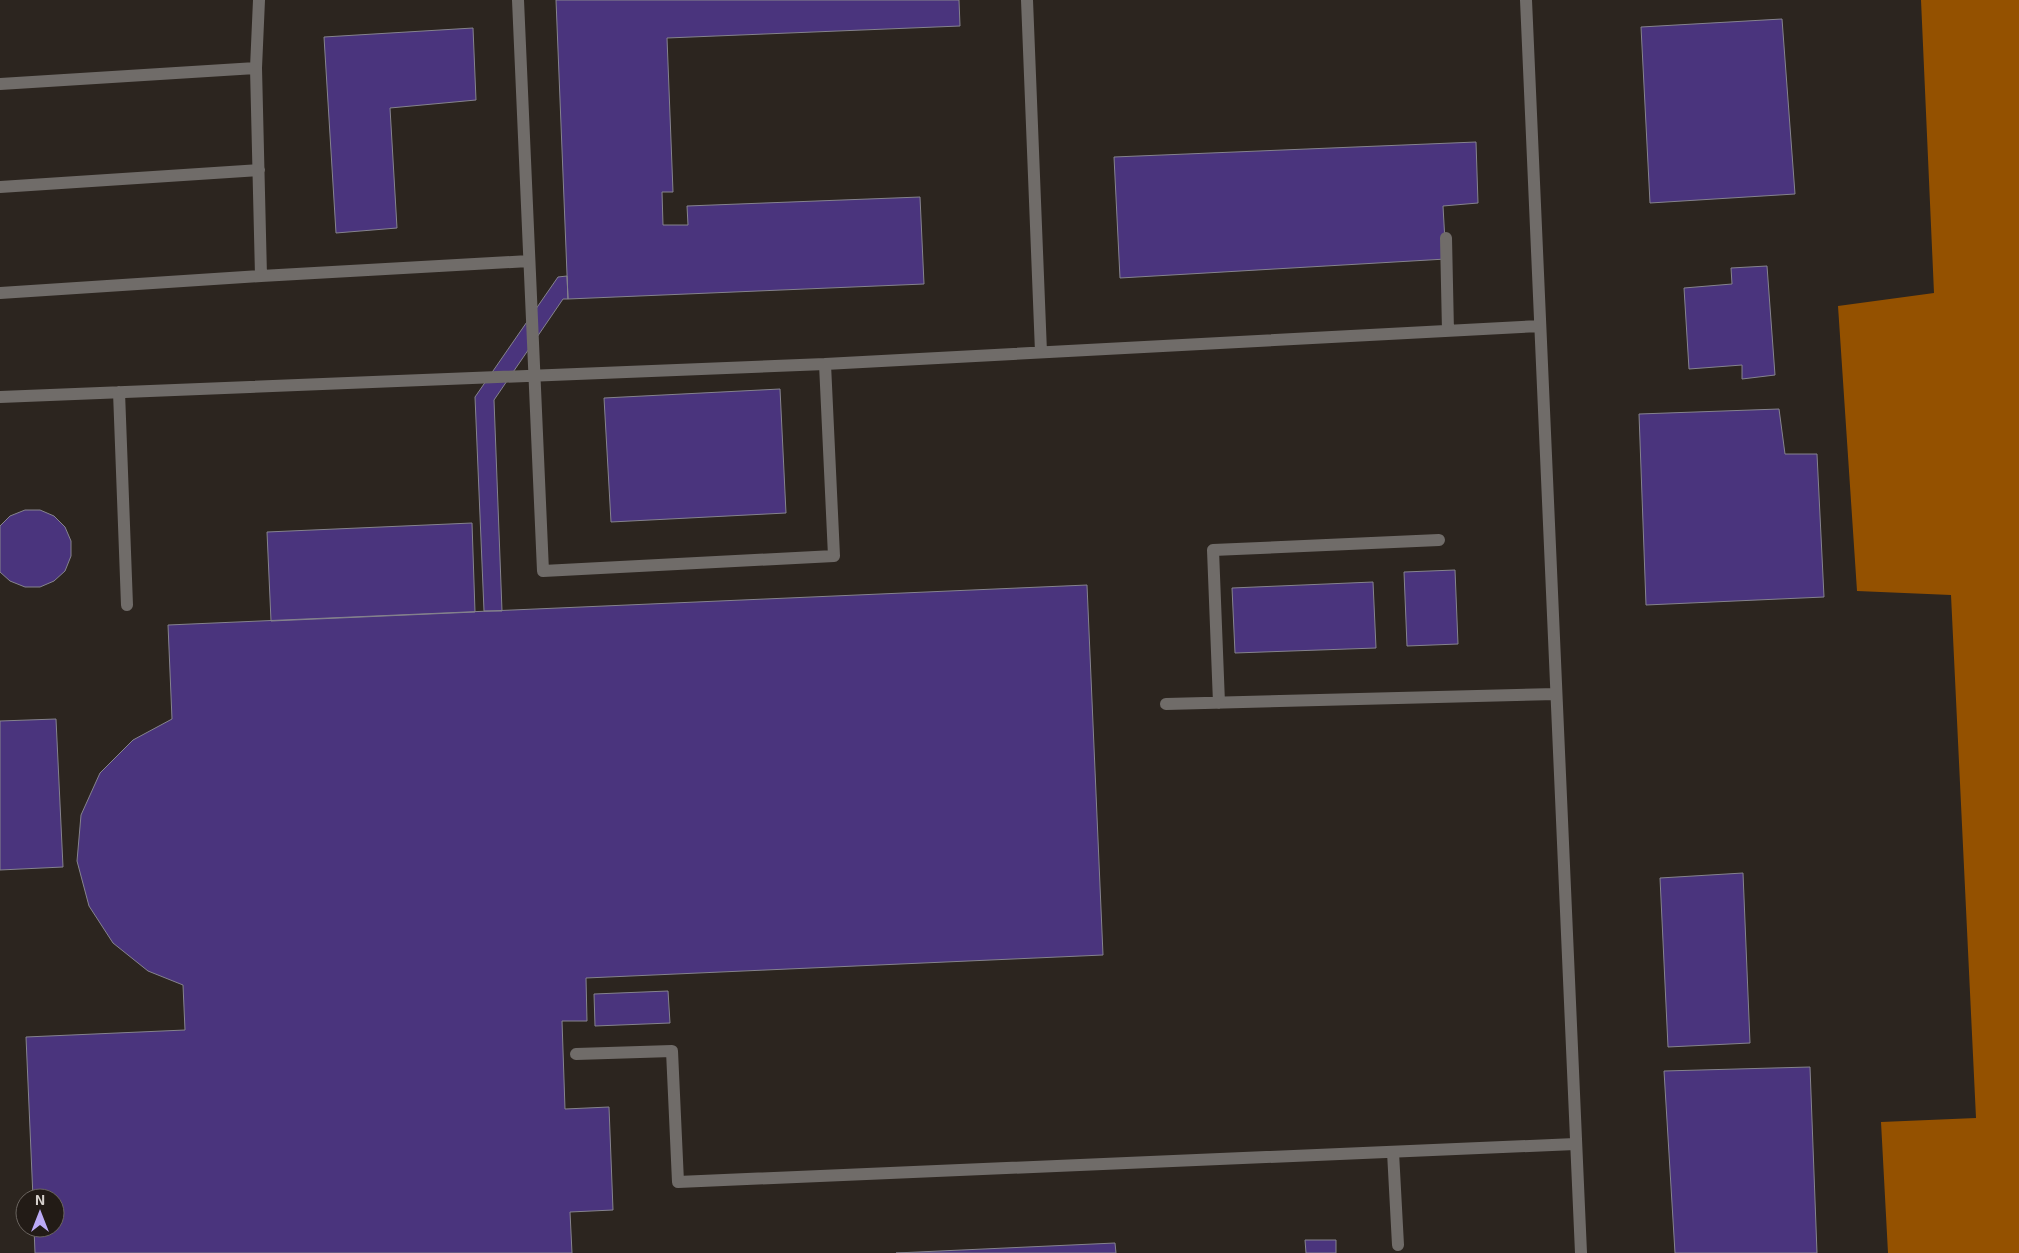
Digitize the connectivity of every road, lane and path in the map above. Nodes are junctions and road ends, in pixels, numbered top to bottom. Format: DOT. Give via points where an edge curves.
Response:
graph roads {
  1 [pos="259,0"];
  2 [pos="518,0"];
  3 [pos="1027,0"];
  4 [pos="1526,0"];
  5 [pos="256,68"];
  6 [pos="0,84"];
  7 [pos="259,170"];
  8 [pos="0,187"];
  9 [pos="1446,238"];
  10 [pos="529,261"];
  11 [pos="261,276"];
  12 [pos="0,293"];
  13 [pos="1540,326"];
  14 [pos="1448,331"];
  15 [pos="1041,352"];
  16 [pos="825,364"];
  17 [pos="535,377"];
  18 [pos="119,392"];
  19 [pos="0,397"];
  20 [pos="1439,540"];
  21 [pos="127,605"];
  22 [pos="1556,694"];
  23 [pos="1219,703"];
  24 [pos="1166,704"];
  25 [pos="576,1054"];
  26 [pos="1576,1144"];
  27 [pos="1393,1152"];
  28 [pos="1398,1245"];
  29 [pos="1581,1253"];
  1 -- 5 [label="lane"];
  2 -- 10 [label="lane"];
  3 -- 15 [label="lane"];
  4 -- 13 [label="lane"];
  5 -- 6 [label="lane"];
  5 -- 7 [label="lane"];
  7 -- 8 [label="lane"];
  7 -- 11 [label="lane"];
  9 -- 14 [label="lane"];
  10 -- 11 [label="lane"];
  10 -- 17 [label="lane"];
  11 -- 12 [label="lane"];
  13 -- 14 [label="lane"];
  13 -- 22 [label="lane"];
  14 -- 15 [label="lane"];
  15 -- 16 [label="lane"];
  16 -- 17 [label="lane"];
  16 -- 17 [label="lane" via="834,556 543,572"];
  17 -- 18 [label="lane"];
  18 -- 19 [label="lane"];
  18 -- 21 [label="lane"];
  20 -- 23 [label="lane" via="1214,550"];
  22 -- 23 [label="lane"];
  22 -- 26 [label="lane"];
  23 -- 24 [label="lane"];
  25 -- 27 [label="lane" via="672,1051 678,1182"];
  26 -- 27 [label="lane"];
  26 -- 29 [label="lane"];
  27 -- 28 [label="lane"];
}
